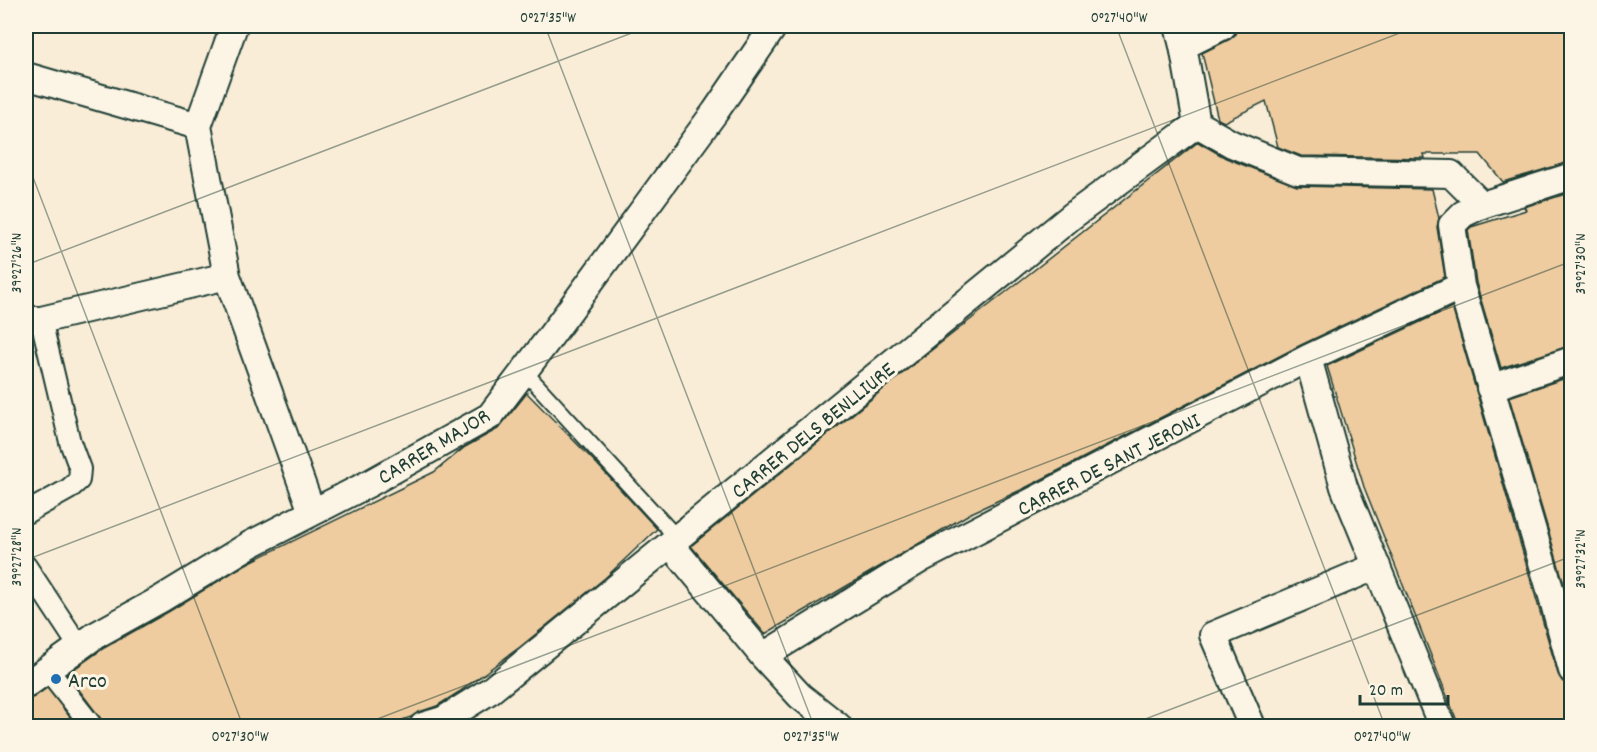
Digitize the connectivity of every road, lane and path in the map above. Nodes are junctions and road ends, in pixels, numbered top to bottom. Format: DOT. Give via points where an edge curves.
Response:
graph roads {
  1 [pos="234,26"];
  2 [pos="774,26"];
  3 [pos="1222,26"];
  4 [pos="1181,36"];
  5 [pos="26,76"];
  6 [pos="1197,124"];
  7 [pos="198,126"];
  8 [pos="1572,176"];
  9 [pos="1482,205"];
  10 [pos="227,276"];
  11 [pos="1461,286"];
  12 [pos="33,320"];
  13 [pos="1308,358"];
  14 [pos="1572,360"];
  15 [pos="524,371"];
  16 [pos="1490,388"];
  17 [pos="312,512"];
  18 [pos="26,513"];
  19 [pos="675,542"];
  20 [pos="26,566"];
  21 [pos="1377,566"];
  22 [pos="1562,593"];
  23 [pos="80,648"];
  24 [pos="763,656"];
  25 [pos="48,670"];
  26 [pos="1572,670"];
  27 [pos="26,685"];
  28 [pos="92,726"];
  29 [pos="423,726"];
  30 [pos="838,726"];
  31 [pos="1252,726"];
  32 [pos="1442,726"];
  1 -- 7 [label="street"];
  2 -- 15 [label="street, CARRER MAJOR"];
  3 -- 4 [label="street"];
  4 -- 6 [label="street"];
  5 -- 7 [label="street"];
  6 -- 9 [label="street" via="1232,144 1298,171 1451,174"];
  6 -- 19 [label="street, CARRER DELS BENLLIURE" via="1072,216"];
  7 -- 10 [label="street"];
  8 -- 9 [label="street"];
  9 -- 11 [label="street" via="1463,214 1452,225"];
  10 -- 12 [label="street"];
  10 -- 17 [label="street"];
  11 -- 13 [label="street, CARRER DE SANT JERONI"];
  11 -- 16 [label="street"];
  12 -- 18 [label="street" via="80,469 79,480 69,489"];
  13 -- 21 [label="street" via="1344,487"];
  13 -- 24 [label="street, CARRER DE SANT JERONI" via="921,560"];
  14 -- 16 [label="street"];
  15 -- 17 [label="street, CARRER MAJOR" via="490,416"];
  15 -- 19 [label="lane"];
  16 -- 22 [label="street"];
  17 -- 23 [label="street, CARRER MAJOR" via="251,544"];
  19 -- 24 [label="street"];
  19 -- 29 [label="street, CARRER DELS BENLLIURE" via="491,690 443,720"];
  20 -- 23 [label="street"];
  21 -- 31 [label="street" via="1213,634"];
  21 -- 32 [label="street"];
  22 -- 26 [label="street"];
  23 -- 25 [label="street, CARRER MAJOR"];
  24 -- 30 [label="street" via="800,696"];
  25 -- 27 [label="street, CARRER MAJOR"];
  25 -- 28 [label="street"];
}
